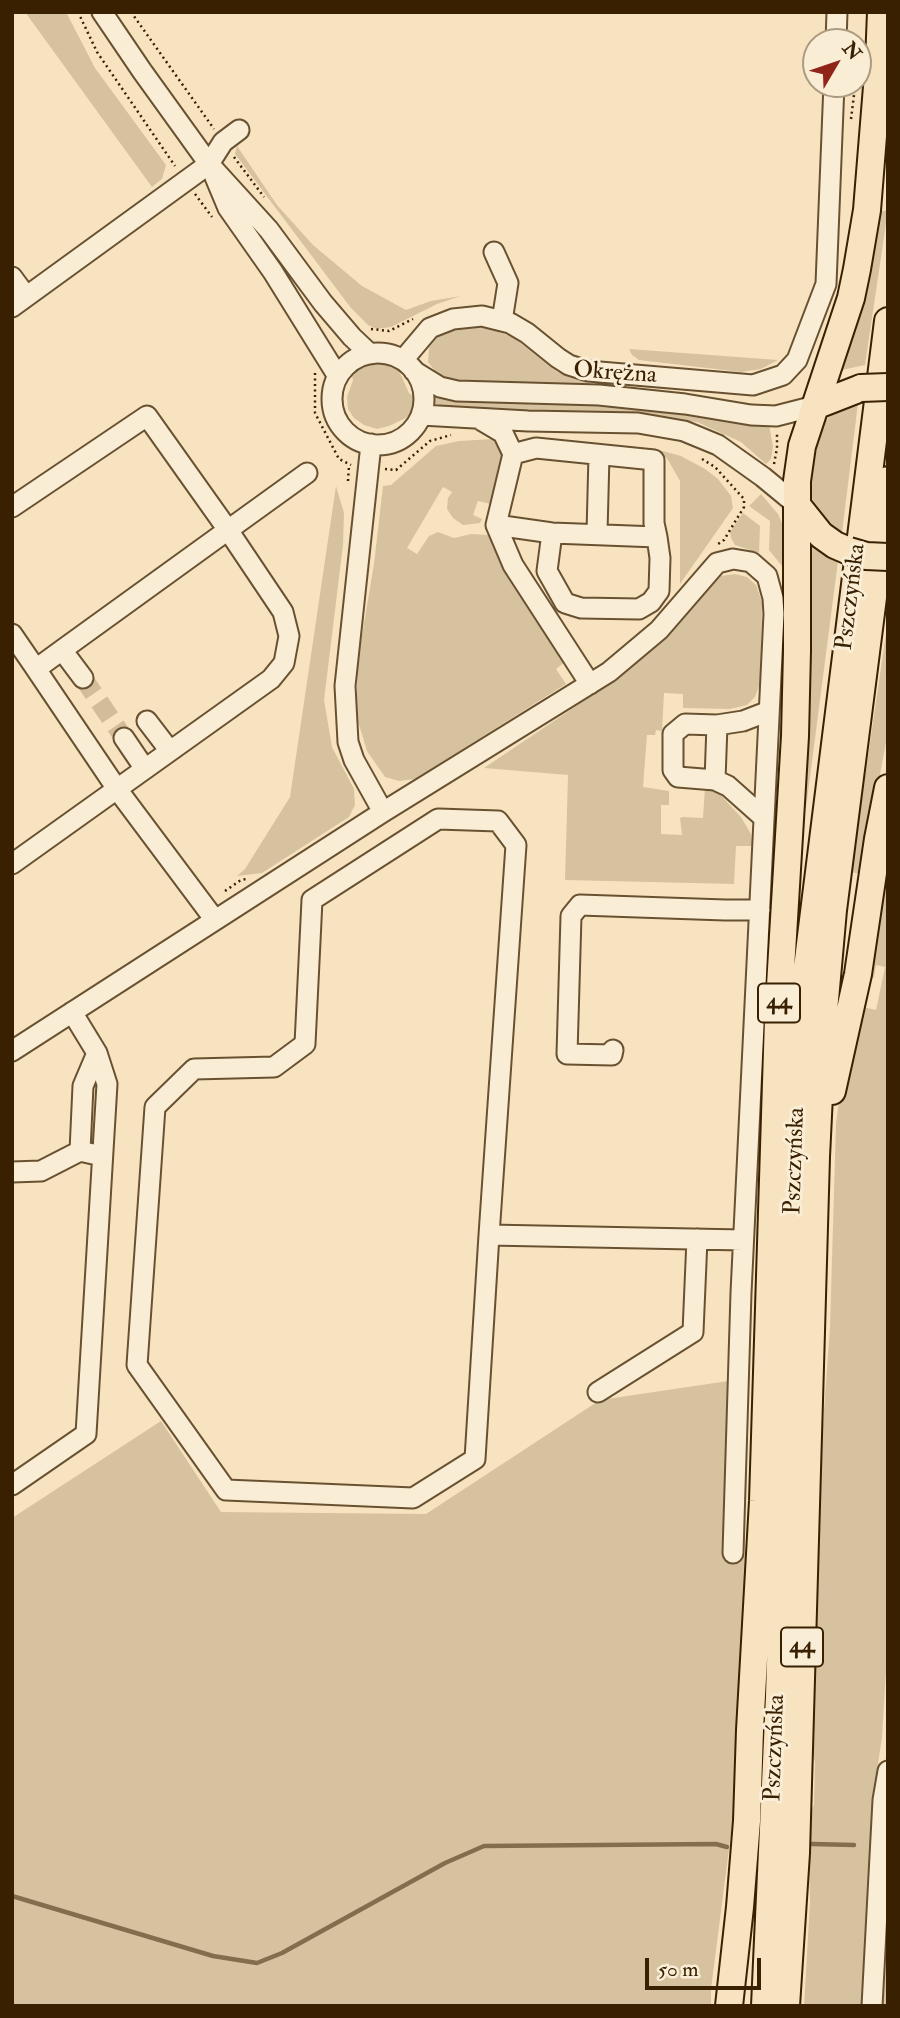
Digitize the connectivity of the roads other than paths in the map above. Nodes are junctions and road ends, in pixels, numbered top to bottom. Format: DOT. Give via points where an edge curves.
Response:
graph roads {
  1 [pos="102,12"];
  2 [pos="881,12"];
  3 [pos="833,98"];
  4 [pos="239,130"];
  5 [pos="209,164"];
  6 [pos="494,252"];
  7 [pos="12,277"];
  8 [pos="19,301"];
  9 [pos="502,321"];
  10 [pos="888,321"];
  11 [pos="370,354"];
  12 [pos="409,365"];
  13 [pos="337,375"];
  14 [pos="888,387"];
  15 [pos="815,406"];
  16 [pos="421,415"];
  17 [pos="478,418"];
  18 [pos="371,444"];
  19 [pos="513,454"];
  20 [pos="599,455"];
  21 [pos="307,473"];
  22 [pos="888,480"];
  23 [pos="797,505"];
  24 [pos="12,507"];
  25 [pos="496,525"];
  26 [pos="228,530"];
  27 [pos="552,533"];
  28 [pos="597,533"];
  29 [pos="657,537"];
  30 [pos="888,557"];
  31 [pos="12,634"];
  32 [pos="62,650"];
  33 [pos="36,669"];
  34 [pos="83,678"];
  35 [pos="590,684"];
  36 [pos="769,711"];
  37 [pos="147,720"];
  38 [pos="717,725"];
  39 [pos="124,738"];
  40 [pos="170,751"];
  41 [pos="145,769"];
  42 [pos="715,780"];
  43 [pos="888,788"];
  44 [pos="117,789"];
  45 [pos="383,812"];
  46 [pos="764,818"];
  47 [pos="12,864"];
  48 [pos="760,910"];
  49 [pos="215,920"];
  50 [pos="72,1012"];
  51 [pos="613,1050"];
  52 [pos="12,1051"];
  53 [pos="97,1053"];
  54 [pos="80,1151"];
  55 [pos="104,1156"];
  56 [pos="817,1157"];
  57 [pos="12,1172"];
  58 [pos="489,1235"];
  59 [pos="697,1239"];
  60 [pos="744,1240"];
  61 [pos="598,1392"];
  62 [pos="12,1485"];
  63 [pos="763,1501"];
  64 [pos="733,1553"];
  65 [pos="779,1696"];
  66 [pos="888,1771"];
  67 [pos="729,2006"];
  68 [pos="765,2006"];
  69 [pos="786,2006"];
  70 [pos="872,2006"];
  1 -- 5 [label="street"];
  2 -- 15 [label="main road" via="863,240 850,298"];
  3 -- 9 [label="street" via="826,284 797,360 783,375 753,385 588,371 569,365 527,333"];
  4 -- 5 [label="street" via="223,142"];
  5 -- 8 [label="street"];
  5 -- 11 [label="street"];
  5 -- 13 [label="street" via="228,208"];
  6 -- 9 [label="street" via="508,283"];
  7 -- 8 [label="street"];
  9 -- 12 [label="street" via="466,317 430,328"];
  10 -- 65 [label="main road, Pszczyńska" via="806,976"];
  11 -- 12 [label="street" via="385,354"];
  11 -- 13 [label="street" via="347,363"];
  12 -- 15 [label="street, Okrężna" via="440,387 457,391 599,395 751,415 776,416"];
  12 -- 16 [label="street" via="422,384"];
  13 -- 18 [label="street" via="332,390 336,419 357,440"];
  14 -- 15 [label="main road, bridge" via="861,388"];
  15 -- 23 [label="main road, 44" via="802,446"];
  16 -- 17 [label="street, Okrężna"];
  16 -- 18 [label="street" via="401,439"];
  17 -- 19 [label="street" via="503,433"];
  17 -- 23 [label="street, Okrężna" via="638,423 684,430 718,445"];
  18 -- 45 [label="street" via="345,686 348,742"];
  19 -- 20 [label="street" via="536,448"];
  19 -- 25 [label="street"];
  20 -- 28 [label="street"];
  20 -- 29 [label="street" via="654,460"];
  21 -- 26 [label="street"];
  22 -- 56 [label="main road, Pszczyńska" via="833,910"];
  23 -- 30 [label="main road, bridge" via="835,545 866,556"];
  23 -- 63 [label="main road, 44" via="795,736 778,1019"];
  24 -- 26 [label="street" via="147,416"];
  25 -- 27 [label="street"];
  25 -- 35 [label="street" via="513,565"];
  26 -- 32 [label="street"];
  26 -- 40 [label="street" via="284,612 289,636 284,663 271,679"];
  27 -- 28 [label="street"];
  27 -- 29 [label="street" via="547,571 565,603 581,608 639,609 651,602 659,591"];
  28 -- 29 [label="street"];
  31 -- 33 [label="street"];
  32 -- 33 [label="street"];
  32 -- 34 [label="street"];
  33 -- 44 [label="street"];
  35 -- 36 [label="street" via="659,630 717,563 733,559 760,568 771,585"];
  35 -- 45 [label="street"];
  36 -- 38 [label="street" via="743,722"];
  36 -- 46 [label="street"];
  37 -- 40 [label="street"];
  38 -- 42 [label="street"];
  38 -- 42 [label="street" via="685,724 673,734 673,770 678,778"];
  39 -- 41 [label="street"];
  40 -- 41 [label="street"];
  41 -- 44 [label="street"];
  42 -- 46 [label="street"];
  43 -- 56 [label="main road, 44" via="859,974"];
  44 -- 47 [label="street"];
  44 -- 49 [label="street"];
  45 -- 49 [label="street"];
  46 -- 48 [label="street"];
  48 -- 51 [label="street" via="580,905 571,916 567,1054 612,1055"];
  48 -- 60 [label="street"];
  49 -- 50 [label="street"];
  50 -- 52 [label="street"];
  50 -- 53 [label="street"];
  53 -- 54 [label="street" via="83,1086"];
  53 -- 55 [label="street" via="107,1083"];
  54 -- 55 [label="street"];
  54 -- 57 [label="street" via="41,1171"];
  55 -- 62 [label="street" via="86,1434"];
  56 -- 69 [label="main road, Pszczyńska / 44" via="796,1853"];
  58 -- 58 [label="street" via="516,845 498,821 438,819 312,900 305,1044 274,1067 194,1069 155,1107 137,1365 226,1490 414,1498 475,1459"];
  58 -- 59 [label="street"];
  59 -- 60 [label="street"];
  59 -- 61 [label="street" via="692,1332"];
  60 -- 64 [label="street"];
  63 -- 65 [label="main road, 44"];
  63 -- 67 [label="main road" via="747,1821"];
  65 -- 68 [label="main road, Pszczyńska / 44"];
  66 -- 70 [label="street"];
}
